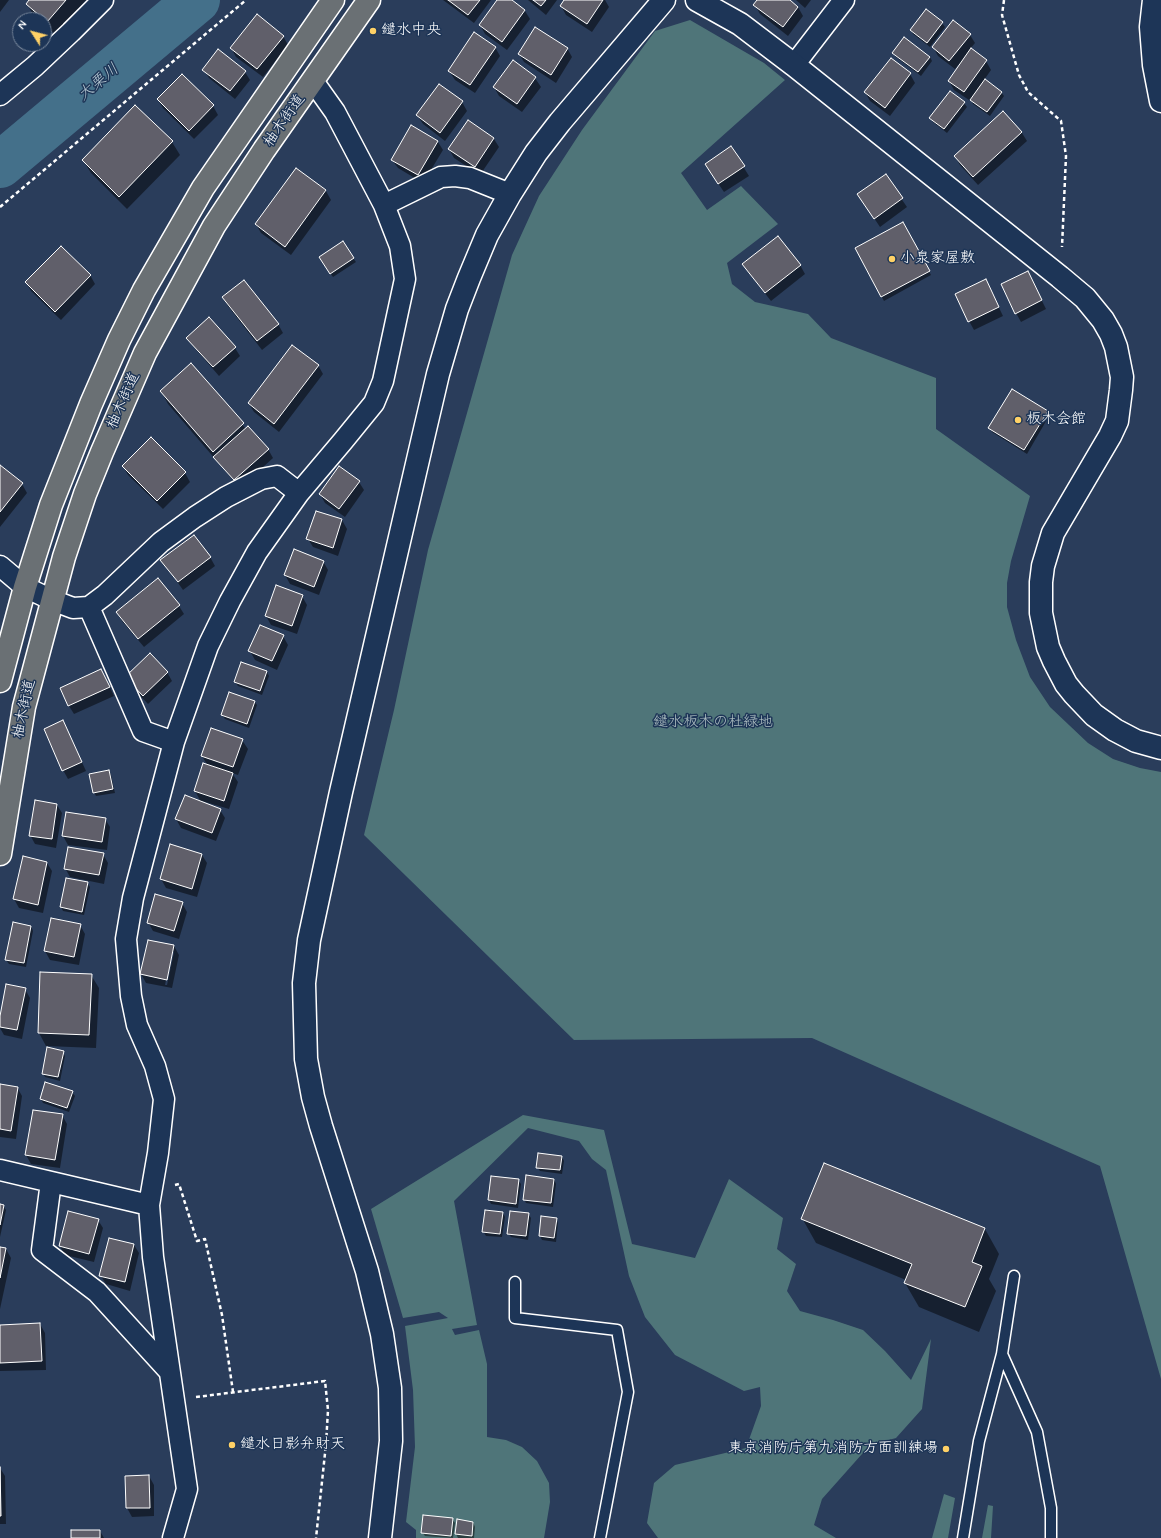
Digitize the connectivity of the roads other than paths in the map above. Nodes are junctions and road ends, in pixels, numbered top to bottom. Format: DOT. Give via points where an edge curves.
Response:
graph roads {
  1 [pos="103,0"];
  2 [pos="333,0"];
  3 [pos="369,0"];
  4 [pos="664,0"];
  5 [pos="697,0"];
  6 [pos="844,0"];
  7 [pos="1154,0"];
  8 [pos="794,65"];
  9 [pos="313,81"];
  10 [pos="0,95"];
  11 [pos="1161,101"];
  12 [pos="510,194"];
  13 [pos="384,205"];
  14 [pos="299,493"];
  15 [pos="0,566"];
  16 [pos="25,587"];
  17 [pos="52,600"];
  18 [pos="89,607"];
  19 [pos="0,681"];
  20 [pos="174,742"];
  21 [pos="1161,748"];
  22 [pos="0,854"];
  23 [pos="0,1170"];
  24 [pos="51,1182"];
  25 [pos="149,1205"];
  26 [pos="1014,1276"];
  27 [pos="515,1282"];
  28 [pos="1002,1354"];
  29 [pos="169,1371"];
  30 [pos="173,1538"];
  31 [pos="380,1538"];
  32 [pos="600,1538"];
  33 [pos="963,1538"];
  34 [pos="1051,1538"];
  1 -- 10 [label="street"];
  2 -- 16 [label="main road, 柚木街道" via="203,188 144,290 88,411 51,505"];
  3 -- 9 [label="main road, 柚木街道"];
  4 -- 12 [label="street" via="560,122 536,153"];
  5 -- 8 [label="street" via="740,24"];
  6 -- 8 [label="street"];
  7 -- 11 [label="street" via="1151,27 1154,65"];
  8 -- 21 [label="street" via="1060,277 1094,308 1111,334 1122,377 1117,420 1053,533 1043,566 1040,587 1041,613 1048,646 1066,684 1094,715 1115,730"];
  9 -- 13 [label="street" via="335,112"];
  9 -- 17 [label="main road, 柚木街道" via="214,226 145,353 86,494"];
  12 -- 13 [label="street" via="470,178 441,177"];
  12 -- 31 [label="street" via="487,235 469,278 438,374 339,800 309,940 304,983 306,1059 313,1097 367,1271 382,1334 390,1388 390,1441"];
  13 -- 14 [label="street" via="400,246 405,279 383,381 374,403"];
  14 -- 18 [label="street" via="277,476 261,480 226,497 161,542"];
  14 -- 20 [label="street" via="257,552 227,608 208,646"];
  15 -- 16 [label="street"];
  16 -- 17 [label="street"];
  16 -- 19 [label="main road, 柚木街道"];
  17 -- 18 [label="street" via="73,608"];
  17 -- 22 [label="main road, 柚木街道" via="24,707"];
  18 -- 20 [label="street" via="143,731"];
  20 -- 25 [label="street" via="133,898 126,939 131,996 137,1025 155,1066 164,1099"];
  23 -- 24 [label="street"];
  24 -- 25 [label="street"];
  24 -- 29 [label="street" via="42,1250 97,1292"];
  25 -- 29 [label="street" via="153,1257"];
  26 -- 28 [label="lane"];
  27 -- 32 [label="lane" via="515,1318 617,1330 628,1392"];
  28 -- 33 [label="lane" via="979,1442"];
  28 -- 34 [label="lane" via="1037,1432 1051,1508"];
  29 -- 30 [label="street" via="187,1489"];
}
